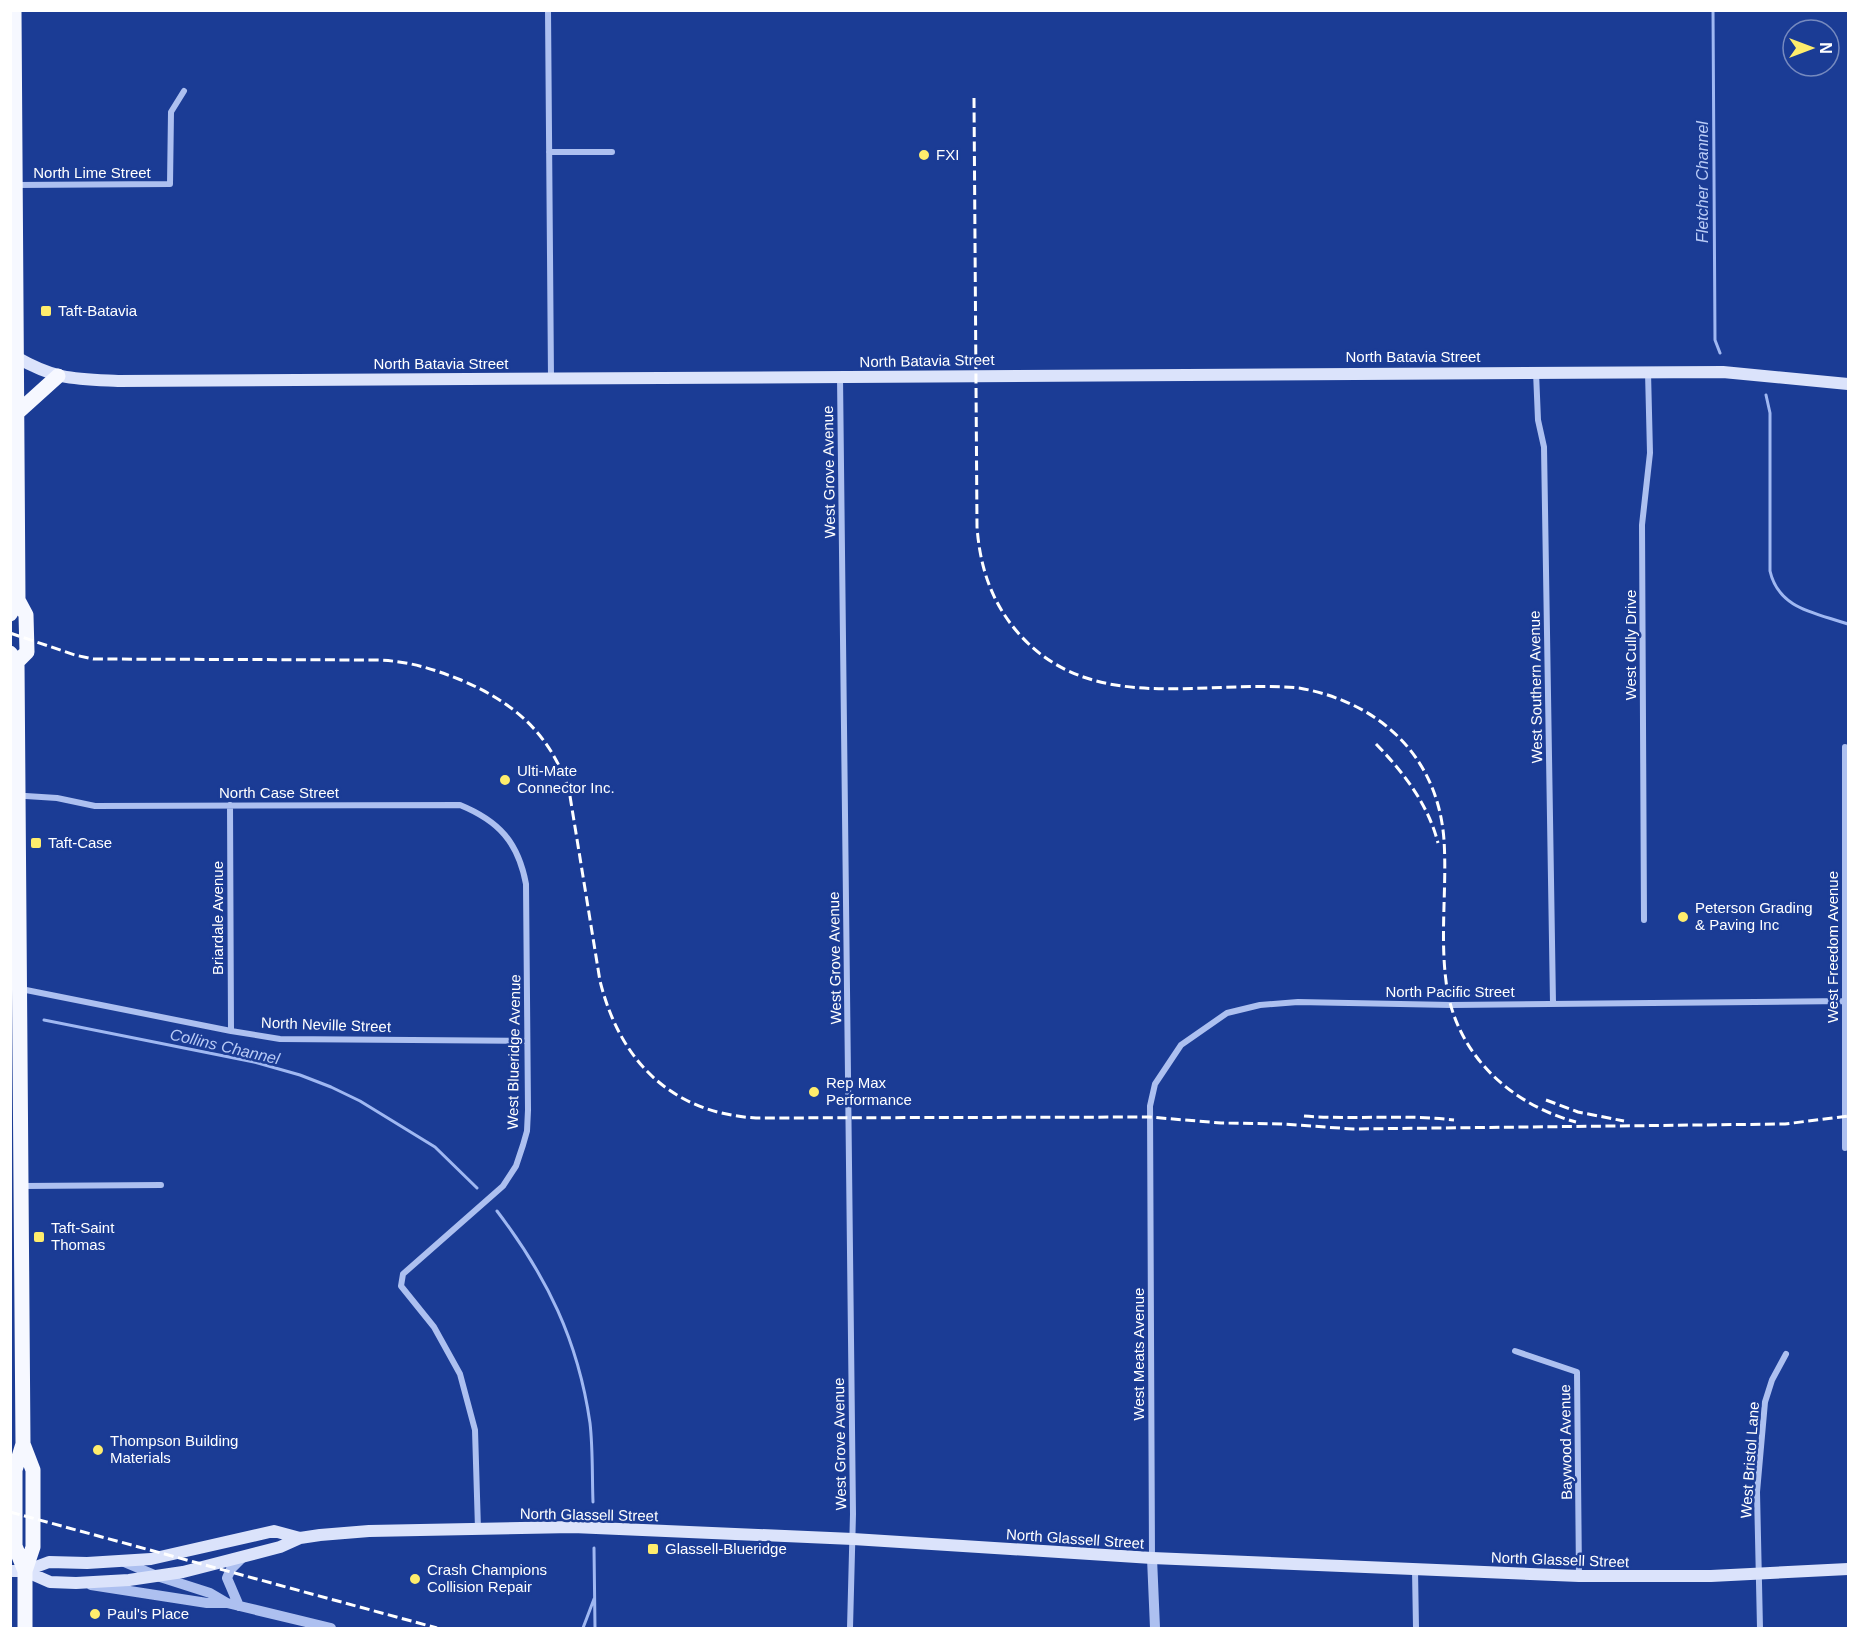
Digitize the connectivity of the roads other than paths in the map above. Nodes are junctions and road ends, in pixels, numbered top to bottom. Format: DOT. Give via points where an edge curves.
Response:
graph roads {
  1 [pos="14,10"];
  2 [pos="548,10"];
  3 [pos="184,91"];
  4 [pos="549,152"];
  5 [pos="612,152"];
  6 [pos="15,185"];
  7 [pos="13,285"];
  8 [pos="13,355"];
  9 [pos="1536,372"];
  10 [pos="1648,372"];
  11 [pos="58,376"];
  12 [pos="840,377"];
  13 [pos="550,378"];
  14 [pos="1848,384"];
  15 [pos="17,413"];
  16 [pos="18,600"];
  17 [pos="10,614"];
  18 [pos="14,658"];
  19 [pos="1845,747"];
  20 [pos="15,795"];
  21 [pos="230,805"];
  22 [pos="1847,835"];
  23 [pos="522,864"];
  24 [pos="1644,920"];
  25 [pos="20,989"];
  26 [pos="1845,1001"];
  27 [pos="1553,1003"];
  28 [pos="231,1031"];
  29 [pos="527,1041"];
  30 [pos="16,1043"];
  31 [pos="1845,1148"];
  32 [pos="1149,1150"];
  33 [pos="161,1185"];
  34 [pos="22,1186"];
  35 [pos="1515,1351"];
  36 [pos="1786,1353"];
  37 [pos="478,1529"];
  38 [pos="300,1538"];
  39 [pos="853,1539"];
  40 [pos="243,1557"];
  41 [pos="1152,1558"];
  42 [pos="124,1562"];
  43 [pos="1848,1569"];
  44 [pos="1415,1570"];
  45 [pos="18,1571"];
  46 [pos="1760,1573"];
  47 [pos="157,1576"];
  48 [pos="1579,1576"];
  49 [pos="76,1583"];
  50 [pos="227,1603"];
  51 [pos="239,1606"];
  52 [pos="314,1626"];
  53 [pos="25,1629"];
  54 [pos="331,1629"];
  55 [pos="850,1629"];
  56 [pos="1155,1629"];
  57 [pos="1416,1629"];
  58 [pos="1761,1629"];
  1 -- 6 [label="main road"];
  2 -- 4 [label="street"];
  3 -- 6 [label="street, North Lime Street" via="171,112 170,184"];
  4 -- 5 [label="street"];
  4 -- 13 [label="street"];
  6 -- 7 [label="main road"];
  7 -- 8 [label="main road"];
  8 -- 11 [label="main road, North Batavia Street"];
  8 -- 15 [label="main road"];
  9 -- 10 [label="main road, North Batavia Street"];
  9 -- 12 [label="main road, North Batavia Street"];
  9 -- 27 [label="street, West Southern Avenue" via="1538,420 1544,447"];
  10 -- 14 [label="main road, North Batavia Street" via="1733,372"];
  10 -- 24 [label="street, West Cully Drive" via="1650,453 1642,525"];
  11 -- 13 [label="main road, North Batavia Street" via="118,381"];
  11 -- 15 [label="main road"];
  12 -- 13 [label="main road, North Batavia Street"];
  12 -- 39 [label="street, West Grove Avenue"];
  15 -- 16 [label="main road"];
  16 -- 17 [label="main road"];
  16 -- 18 [label="main road" via="26,615 27,652"];
  18 -- 20 [label="main road"];
  19 -- 22 [label="street, West Freedom Avenue"];
  20 -- 21 [label="street, North Case Street" via="95,806"];
  20 -- 25 [label="main road"];
  21 -- 23 [label="street, North Case Street" via="459,805 481,813 498,826"];
  21 -- 28 [label="street, Briardale Avenue"];
  22 -- 26 [label="street, West Freedom Avenue"];
  23 -- 29 [label="street, West Blueridge Avenue" via="528,932"];
  25 -- 28 [label="street, North Neville Street"];
  25 -- 30 [label="main road"];
  26 -- 27 [label="street, North Pacific Street"];
  26 -- 31 [label="street, West Freedom Avenue"];
  27 -- 32 [label="street, North Pacific Street" via="1298,1002 1227,1013 1181,1045 1155,1084"];
  28 -- 29 [label="street, North Neville Street" via="280,1039"];
  29 -- 37 [label="street, West Blueridge Avenue" via="527,1131 516,1166 503,1186 403,1274 401,1281 434,1327 460,1374 475,1430"];
  30 -- 34 [label="main road"];
  32 -- 41 [label="street, West Meats Avenue"];
  33 -- 34 [label="street"];
  34 -- 45 [label="main road" via="23,1444 15,1470"];
  35 -- 48 [label="street, Baywood Avenue" via="1577,1372"];
  36 -- 46 [label="street, West Bristol Lane" via="1765,1402 1756,1492"];
  37 -- 38 [label="main road, North Glassell Street" via="369,1531"];
  37 -- 39 [label="main road, North Glassell Street" via="621,1528"];
  38 -- 40 [label="main road, North Glassell Street"];
  38 -- 42 [label="main road, North Glassell Street" via="274,1531 170,1556"];
  39 -- 41 [label="main road, North Glassell Street"];
  39 -- 55 [label="street, West Grove Avenue"];
  40 -- 47 [label="main road, North Glassell Street"];
  40 -- 51 [label="street" via="227,1578"];
  41 -- 44 [label="main road, North Glassell Street"];
  41 -- 56 [label="street"];
  42 -- 45 [label="main road, North Glassell Street" via="49,1562"];
  42 -- 47 [label="street"];
  43 -- 46 [label="main road, North Glassell Street"];
  44 -- 48 [label="main road, North Glassell Street"];
  44 -- 57 [label="street"];
  45 -- 49 [label="main road, North Glassell Street" via="50,1582"];
  45 -- 53 [label="main road"];
  46 -- 48 [label="main road, North Glassell Street"];
  46 -- 58 [label="street, West Bristol Lane"];
  47 -- 49 [label="main road, North Glassell Street"];
  47 -- 50 [label="street" via="210,1593"];
  49 -- 50 [label="street"];
  50 -- 51 [label="street"];
  51 -- 52 [label="street"];
  52 -- 54 [label="street"];
}
